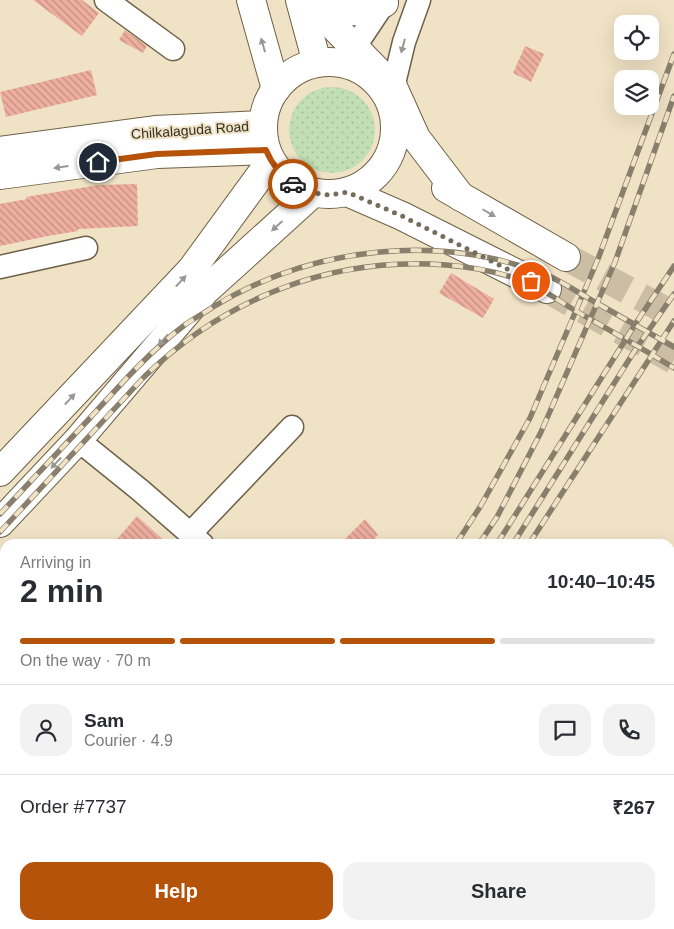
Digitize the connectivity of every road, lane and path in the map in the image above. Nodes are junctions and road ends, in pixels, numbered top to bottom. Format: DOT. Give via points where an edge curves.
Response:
graph roads {
  1 [pos="106,0"];
  2 [pos="251,0"];
  3 [pos="300,0"];
  4 [pos="310,0"];
  5 [pos="419,0"];
  6 [pos="385,2"];
  7 [pos="174,49"];
  8 [pos="349,55"];
  9 [pos="317,63"];
  10 [pos="276,89"];
  11 [pos="392,94"];
  12 [pos="394,142"];
  13 [pos="266,146"];
  14 [pos="0,151"];
  15 [pos="0,175"];
  16 [pos="347,192"];
  17 [pos="314,193"];
  18 [pos="461,196"];
  19 [pos="86,248"];
  20 [pos="566,257"];
  21 [pos="0,267"];
  22 [pos="547,289"];
  23 [pos="292,427"];
  24 [pos="78,440"];
  25 [pos="0,472"];
  26 [pos="0,524"];
  27 [pos="196,539"];
  1 -- 7 [label="street"];
  10 -- 2 [label="main road, one-way"];
  3 -- 9 [label="main road"];
  4 -- 6 [label="main road" via="329,8 365,11"];
  4 -- 8 [label="main road"];
  5 -- 11 [label="street, one-way" via="404,42"];
  6 -- 8 [label="street"];
  8 -- 9 [label="main road"];
  8 -- 11 [label="main road"];
  9 -- 10 [label="main road" via="300,68"];
  10 -- 13 [label="main road" via="268,102"];
  11 -- 12 [label="main road" via="396,121"];
  11 -- 18 [label="main road" via="416,138"];
  12 -- 16 [label="main road" via="378,174"];
  12 -- 18 [label="main road" via="442,185"];
  13 -- 14 [label="main road, Chilkalaguda Road" via="155,130"];
  13 -- 15 [label="main road, Chilkalaguda Road, one-way" via="157,154"];
  13 -- 17 [label="main road" via="282,175"];
  25 -- 13 [label="main road, one-way" via="192,269"];
  16 -- 17 [label="main road"];
  16 -- 22 [label="main road"];
  17 -- 24 [label="main road, one-way" via="205,291"];
  18 -- 20 [label="main road, one-way"];
  19 -- 21 [label="street"];
  23 -- 27 [label="street"];
  24 -- 26 [label="main road, one-way"];
  24 -- 27 [label="street"];
}
